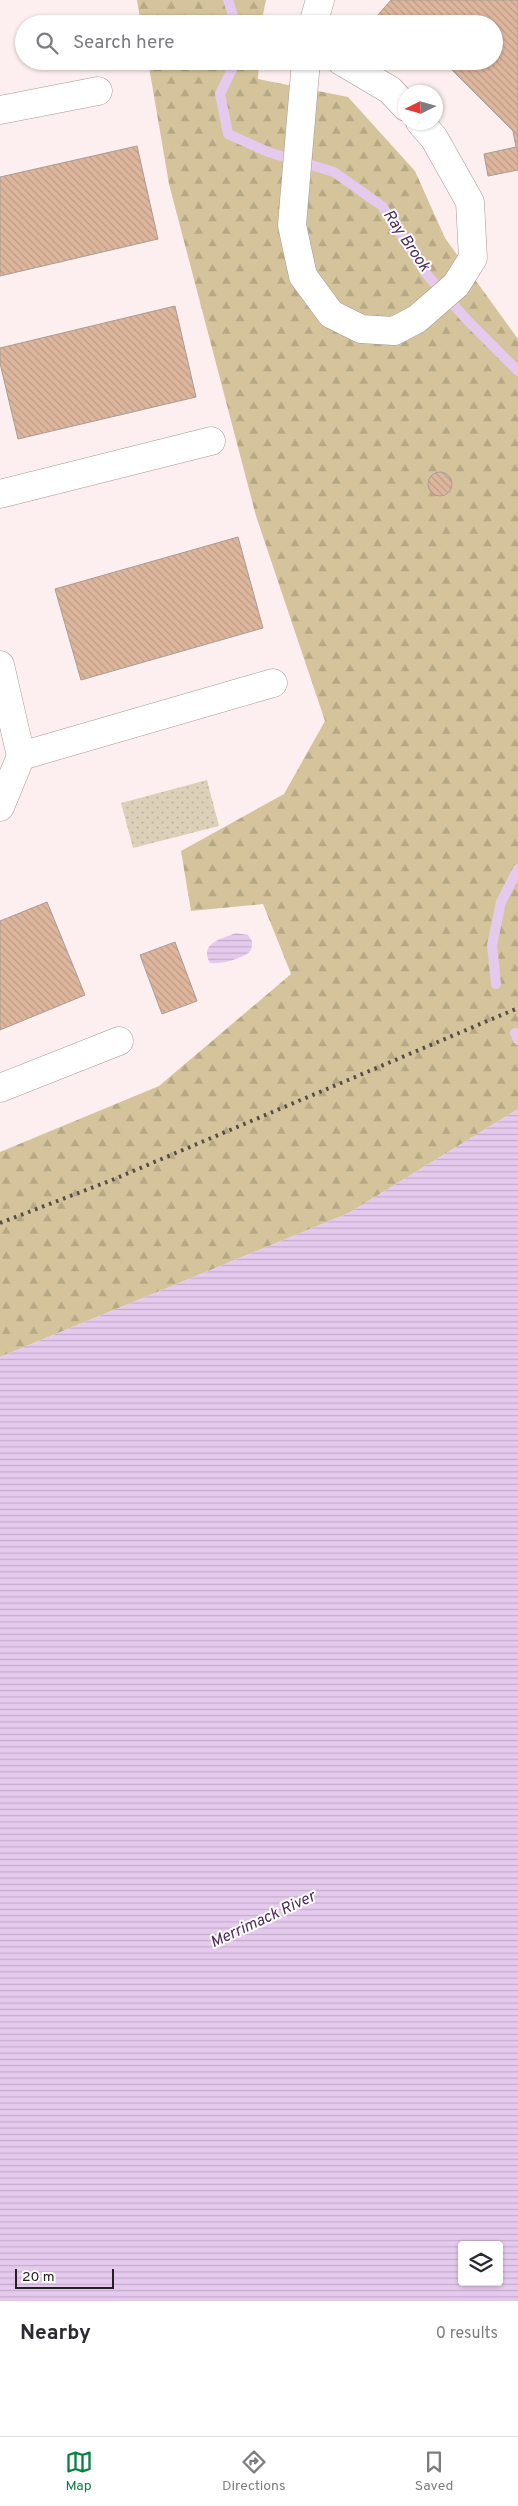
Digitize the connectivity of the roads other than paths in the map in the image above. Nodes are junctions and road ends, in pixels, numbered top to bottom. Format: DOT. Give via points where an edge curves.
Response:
graph roads {
  1 [pos="320,0"];
  2 [pos="316,15"];
  3 [pos="305,70"];
  4 [pos="356,70"];
  5 [pos="98,91"];
  6 [pos="398,98"];
  7 [pos="0,110"];
  8 [pos="427,130"];
  9 [pos="211,440"];
  10 [pos="0,494"];
  11 [pos="0,665"];
  12 [pos="273,682"];
  13 [pos="21,756"];
  14 [pos="1,806"];
  15 [pos="119,1041"];
  16 [pos="0,1088"];
  1 -- 2 [label="street"];
  3 -- 8 [label="street" via="292,225 303,276 331,314 361,329 394,331 417,319 456,285 473,258 470,202"];
  4 -- 6 [label="street" via="390,90"];
  5 -- 7 [label="street"];
  9 -- 10 [label="street"];
  11 -- 13 [label="street"];
  12 -- 13 [label="street"];
  13 -- 14 [label="street"];
  15 -- 16 [label="street"];
}
